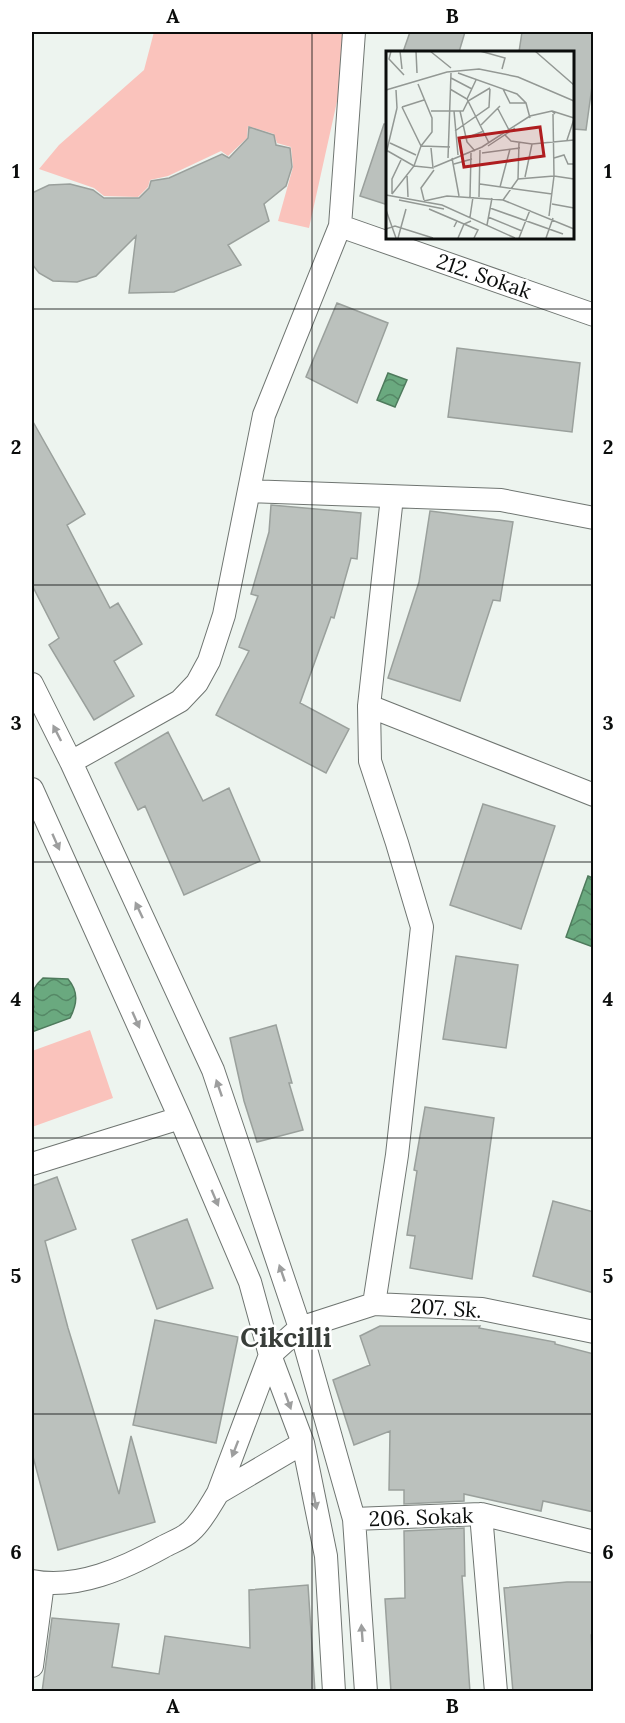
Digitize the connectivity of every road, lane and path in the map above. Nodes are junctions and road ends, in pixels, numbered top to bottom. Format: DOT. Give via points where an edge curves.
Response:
graph roads {
  1 [pos="354,32"];
  2 [pos="340,226"];
  3 [pos="594,315"];
  4 [pos="250,491"];
  5 [pos="392,497"];
  6 [pos="594,518"];
  7 [pos="32,684"];
  8 [pos="369,706"];
  9 [pos="71,762"];
  10 [pos="32,789"];
  11 [pos="594,795"];
  12 [pos="180,1118"];
  13 [pos="32,1164"];
  14 [pos="374,1304"];
  15 [pos="300,1328"];
  16 [pos="594,1332"];
  17 [pos="270,1355"];
  18 [pos="303,1443"];
  19 [pos="218,1493"];
  20 [pos="481,1514"];
  21 [pos="354,1518"];
  22 [pos="594,1542"];
  23 [pos="37,1582"];
  24 [pos="32,1666"];
  25 [pos="334,1692"];
  26 [pos="366,1692"];
  27 [pos="496,1692"];
  1 -- 2 [label="street"];
  2 -- 3 [label="street, 212. Sokak"];
  2 -- 4 [label="street" via="264,415"];
  4 -- 5 [label="street"];
  4 -- 9 [label="street" via="224,615 209,661 197,683 180,701"];
  5 -- 6 [label="street" via="501,500"];
  5 -- 8 [label="street"];
  9 -- 7 [label="street, one-way"];
  8 -- 11 [label="street"];
  8 -- 14 [label="street" via="370,761 422,927 397,1155"];
  15 -- 9 [label="street, one-way" via="213,1070"];
  10 -- 12 [label="street, one-way"];
  12 -- 13 [label="street"];
  12 -- 17 [label="street, one-way" via="250,1282"];
  14 -- 15 [label="street, 207. Sk."];
  14 -- 16 [label="street, 207. Sk." via="482,1309"];
  15 -- 17 [label="street"];
  15 -- 21 [label="street"];
  17 -- 18 [label="street, one-way"];
  17 -- 19 [label="street, one-way"];
  18 -- 19 [label="street"];
  18 -- 25 [label="street, one-way" via="326,1556"];
  19 -- 23 [label="street" via="190,1532 128,1566 97,1576"];
  20 -- 21 [label="street, 206. Sokak"];
  20 -- 22 [label="street, 206. Sokak"];
  20 -- 27 [label="street"];
  26 -- 21 [label="street, one-way"];
  23 -- 24 [label="street"];
}
